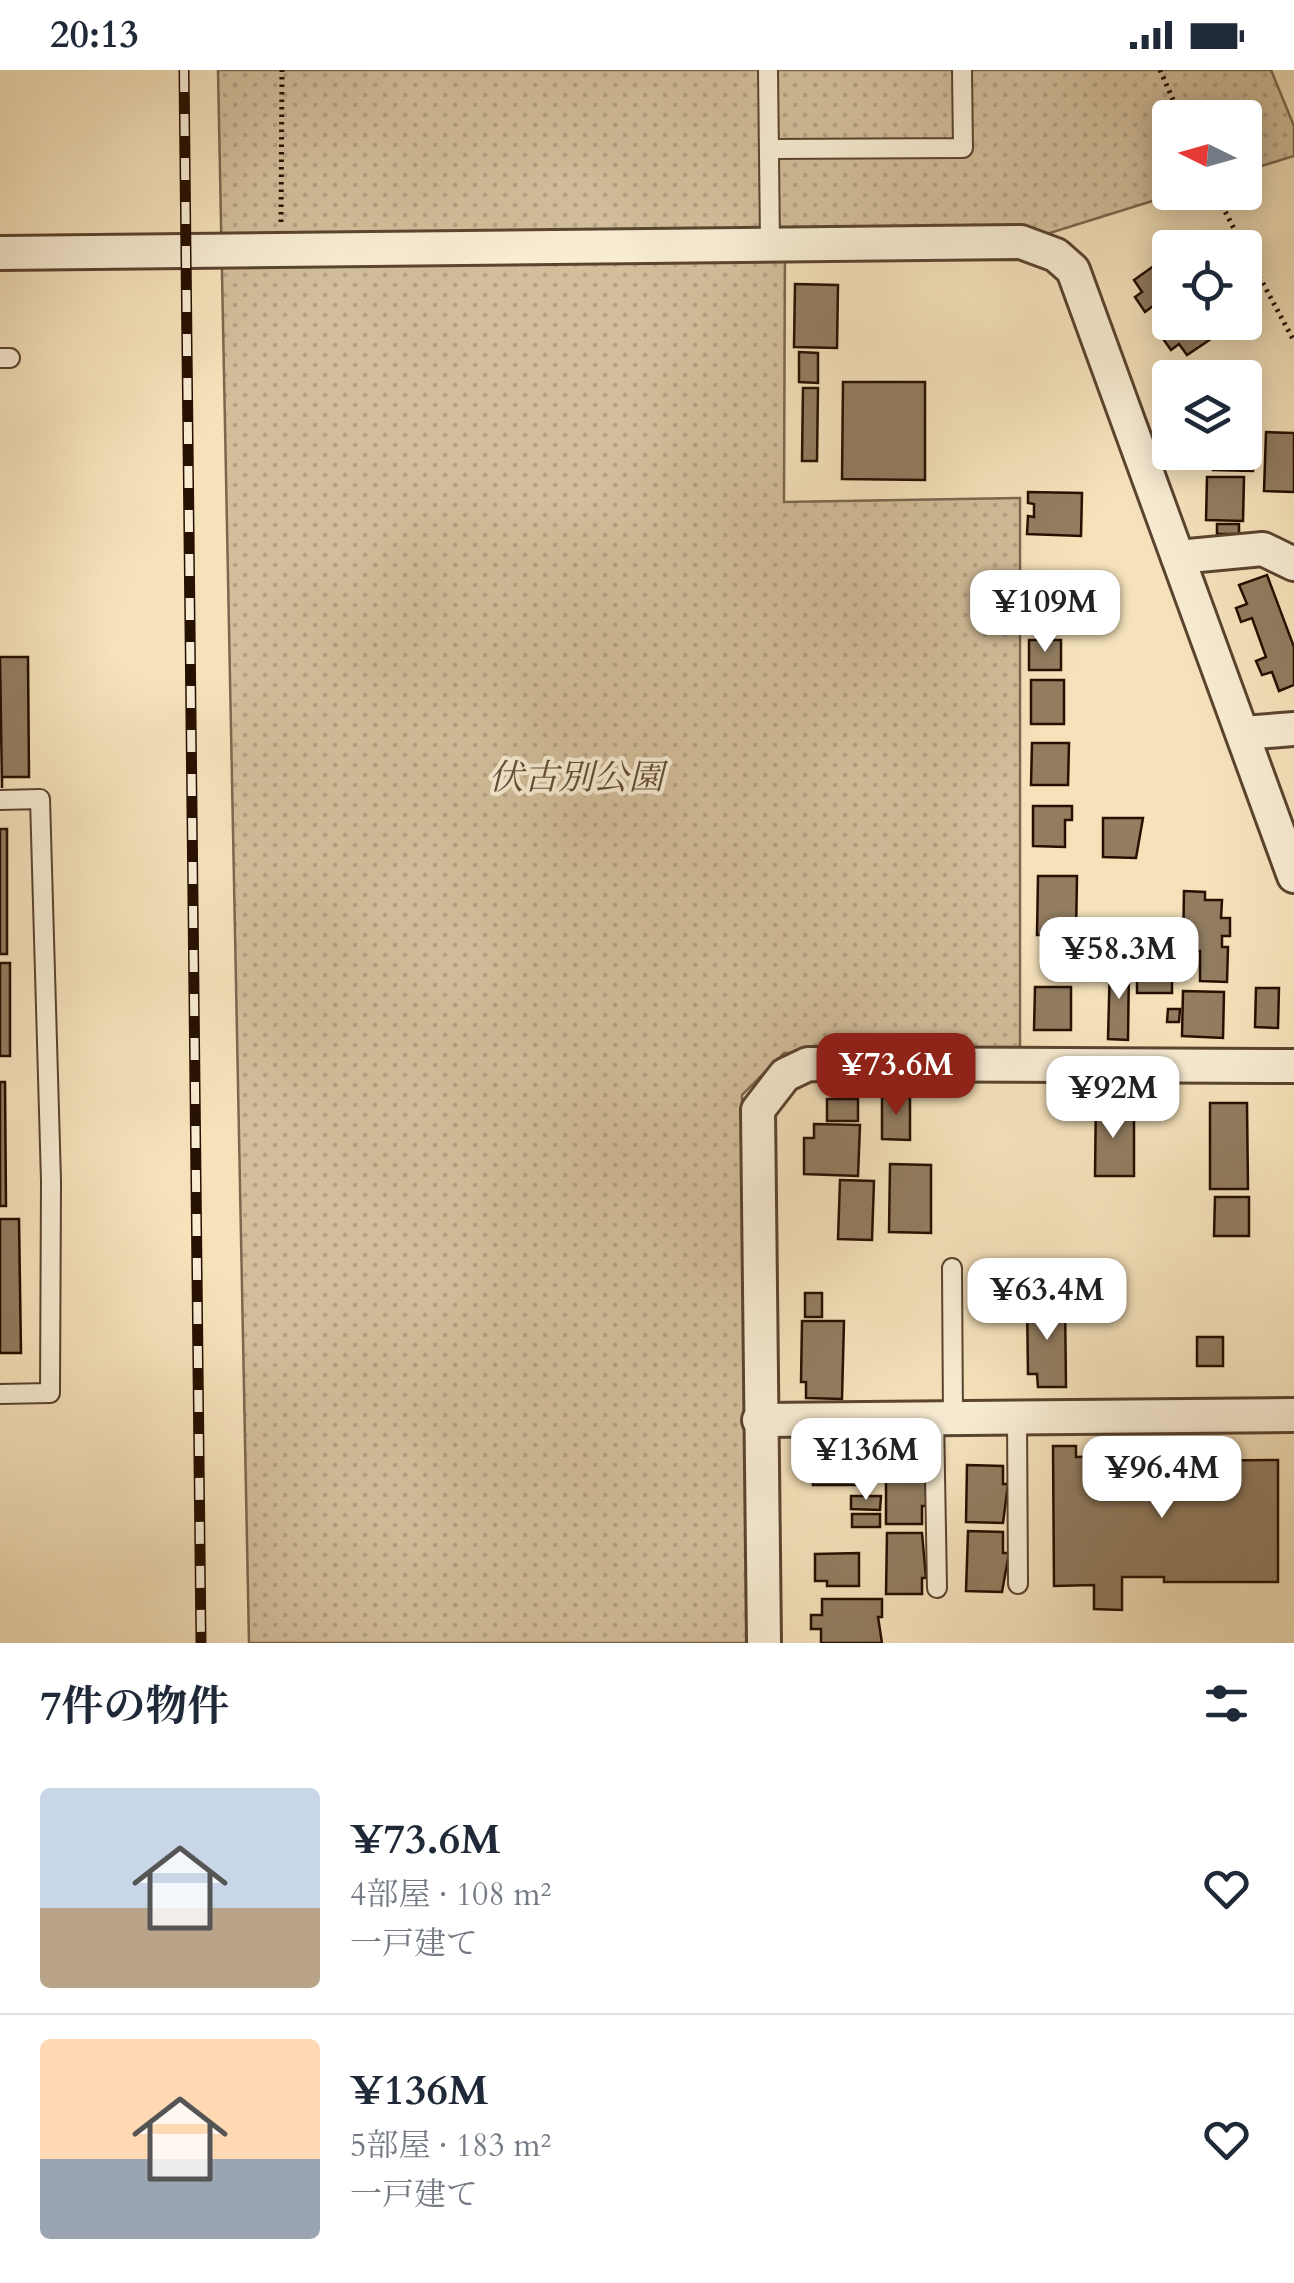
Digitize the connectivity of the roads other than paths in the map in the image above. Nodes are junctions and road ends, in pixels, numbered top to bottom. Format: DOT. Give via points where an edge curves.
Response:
graph roads {
  1 [pos="768,70"];
  2 [pos="962,70"];
  3 [pos="769,149"];
  4 [pos="770,242"];
  5 [pos="0,252"];
  6 [pos="1178,557"];
  7 [pos="1294,564"];
  8 [pos="1294,729"];
  9 [pos="1243,733"];
  10 [pos="0,800"];
  11 [pos="1294,876"];
  12 [pos="1294,1066"];
  13 [pos="952,1268"];
  14 [pos="0,1394"];
  15 [pos="1294,1415"];
  16 [pos="944,1418"];
  17 [pos="1017,1418"];
  18 [pos="759,1420"];
  19 [pos="1018,1584"];
  20 [pos="937,1588"];
  21 [pos="764,1643"];
  1 -- 3 [label="lane"];
  2 -- 3 [label="lane" via="963,148"];
  3 -- 4 [label="lane"];
  4 -- 5 [label="street"];
  4 -- 6 [label="street" via="1021,242 1056,255 1073,270"];
  6 -- 7 [label="street" via="1263,550"];
  6 -- 9 [label="street"];
  8 -- 9 [label="street"];
  9 -- 11 [label="street"];
  10 -- 14 [label="lane" via="40,799 50,1393"];
  12 -- 18 [label="street" via="808,1064 785,1074 758,1110"];
  13 -- 16 [label="lane"];
  15 -- 17 [label="street"];
  16 -- 17 [label="street"];
  16 -- 18 [label="street"];
  16 -- 20 [label="lane"];
  17 -- 19 [label="lane"];
  18 -- 21 [label="street"];
}
